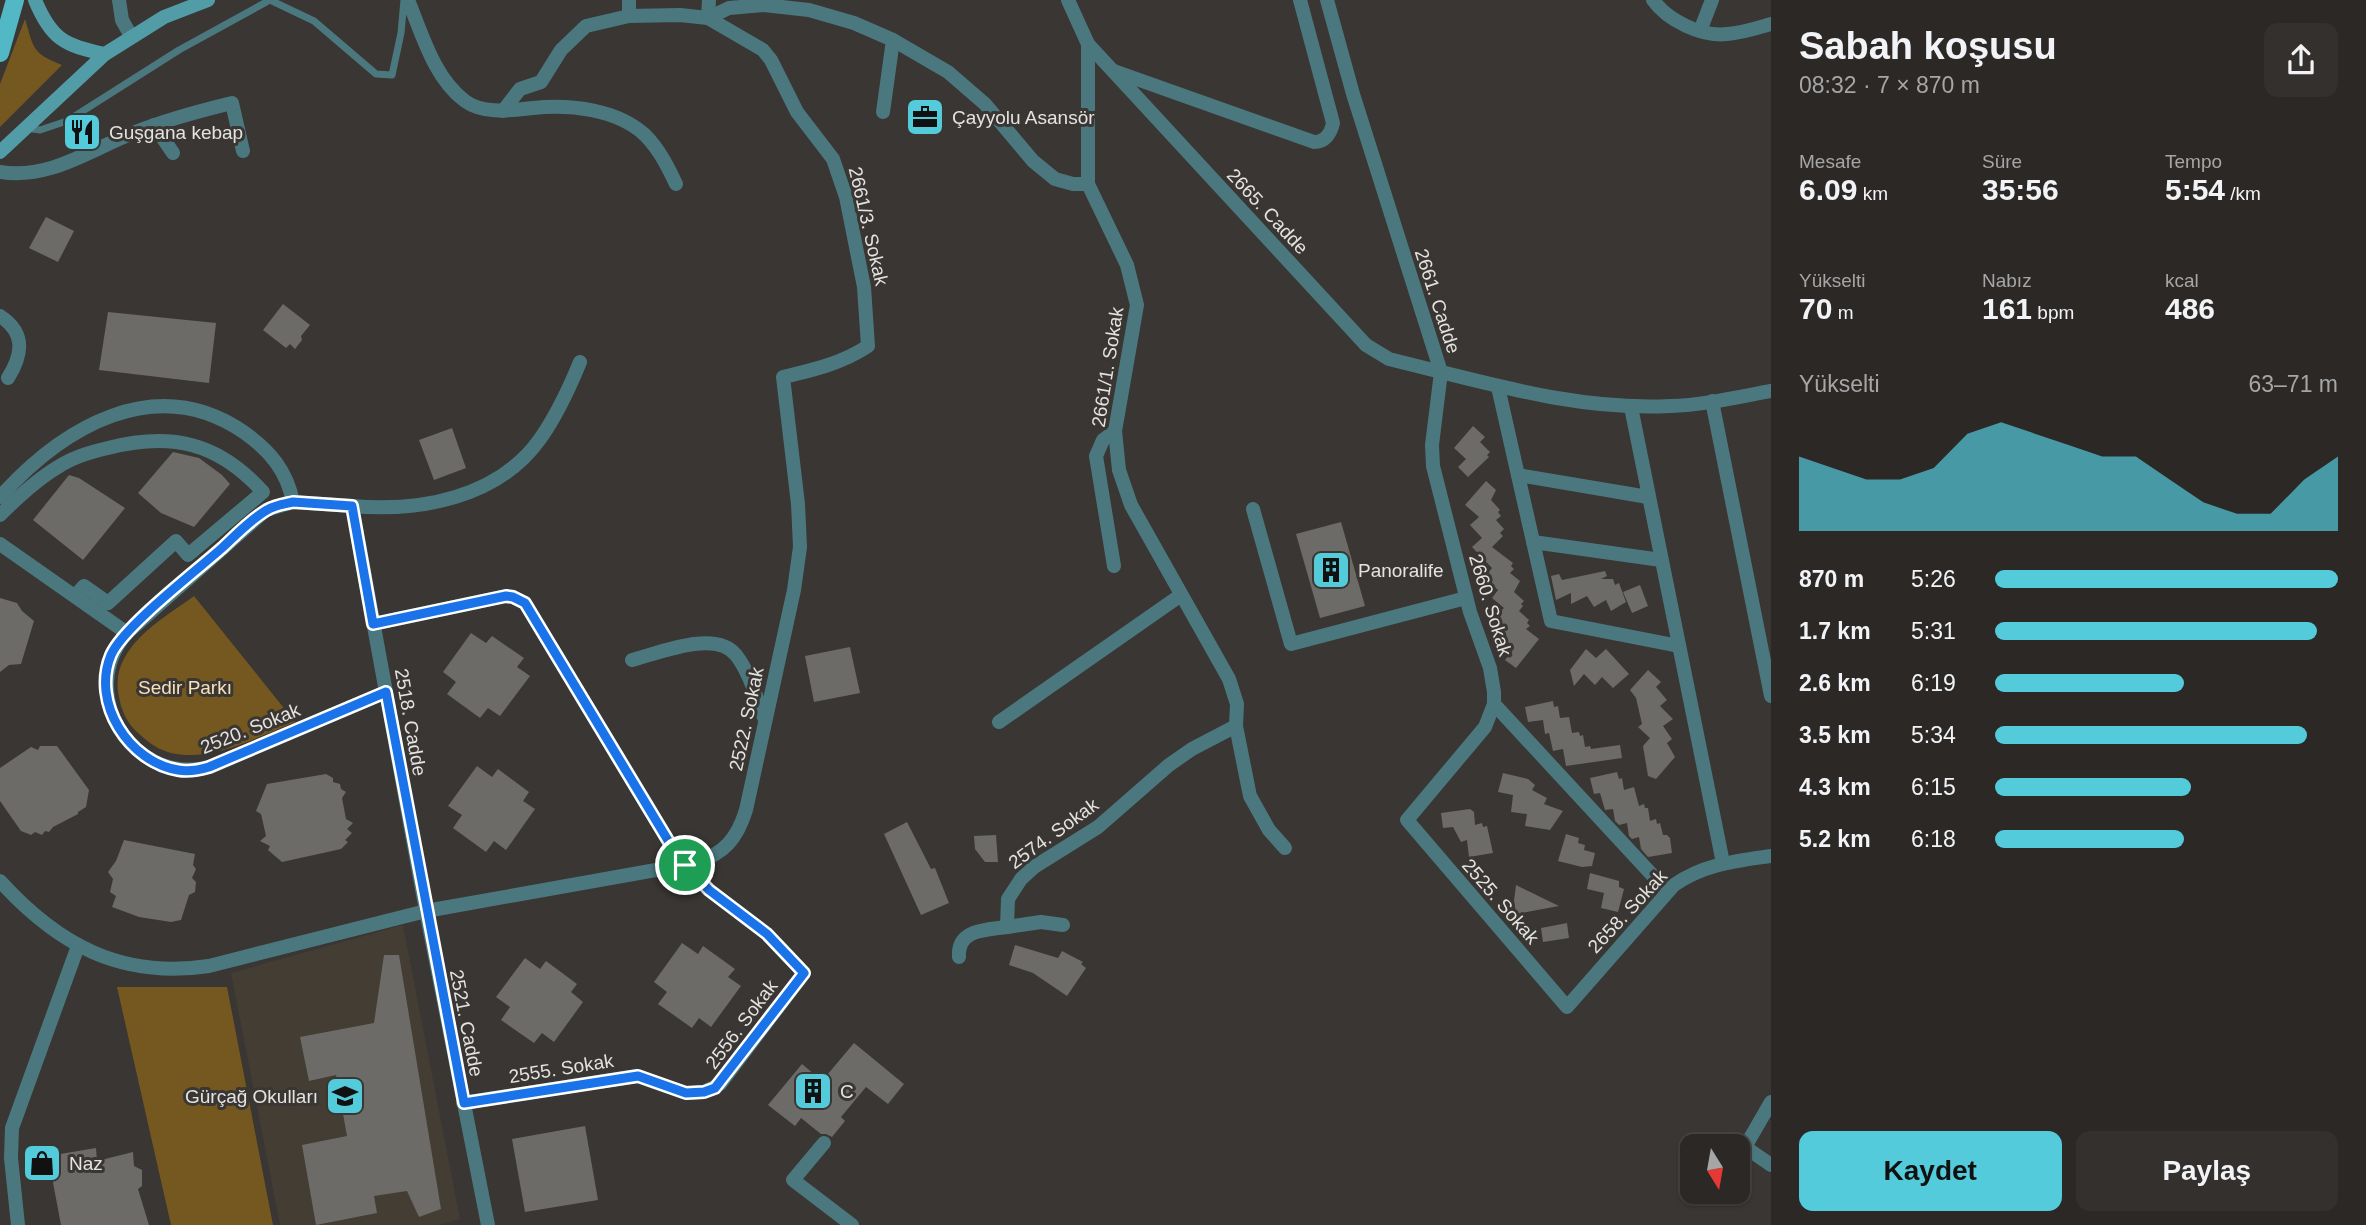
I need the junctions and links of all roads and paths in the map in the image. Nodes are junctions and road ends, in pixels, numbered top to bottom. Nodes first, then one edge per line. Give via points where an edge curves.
1 (15, 0) edge
2 (35, 0) edge
3 (119, 0) edge
4 (208, 0) edge
5 (270, 0) edge
6 (406, 0) edge
7 (629, 0) edge
8 (709, 0) edge
9 (1068, 0) edge
10 (1300, 0) edge
11 (1326, 0) edge
12 (1653, 0) edge
13 (1712, 0) edge
14 (629, 16) junction
15 (708, 18) junction
16 (1771, 24) edge
17 (1700, 31) junction
18 (131, 36) junction
19 (893, 40) junction
20 (1088, 44) junction
21 (0, 53) edge
22 (105, 54) junction
23 (1110, 69) junction
24 (503, 111) junction
25 (883, 112) dead end
26 (154, 125) junction
27 (26, 128) junction
28 (243, 151) dead end
29 (0, 152) edge
30 (173, 153) dead end
31 (0, 172) edge
32 (676, 184) dead end
33 (1088, 184) junction
34 (0, 316) edge
35 (868, 346) joint
36 (580, 362) dead end
37 (1441, 373) junction
38 (8, 378) dead end
39 (1498, 387) junction
40 (1771, 391) edge
41 (1712, 401) junction
42 (1631, 407) junction
43 (1115, 431) junction
44 (1518, 475) junction
45 (0, 497) edge
46 (1648, 498) junction
47 (293, 502) junction
48 (352, 506) junction
49 (1253, 509) dead end
50 (0, 515) edge
51 (1533, 542) junction
52 (0, 544) edge
53 (1661, 561) junction
54 (1114, 566) dead end
55 (1181, 595) junction
56 (75, 596) junction
57 (1466, 598) junction
58 (373, 624) junction
59 (127, 633) junction
60 (1679, 646) junction
61 (632, 660) dead end
62 (386, 692) junction
63 (1771, 695) edge
64 (1494, 704) junction
65 (765, 720) junction
66 (999, 722) dead end
67 (1236, 726) junction
68 (1285, 848) dead end
69 (1771, 856) edge
70 (1723, 863) junction
71 (685, 865) junction
72 (0, 881) edge
73 (1667, 891) junction
74 (426, 911) junction
75 (1063, 925) dead end
76 (1007, 927) junction
77 (78, 946) junction
78 (959, 957) dead end
79 (1567, 1007) joint
80 (704, 1092) joint
81 (1771, 1102) edge
82 (464, 1103) junction
83 (824, 1143) dead end
84 (5, 1144) edge
85 (1771, 1165) edge
86 (18, 1225) edge
87 (488, 1225) edge
88 (852, 1225) edge

1 - 21 main road
2 - 22 street via 56,37
3 - 18 street
4 - 18 street via 163,17
5 - 6 lane via 314,21 376,74 392,75
5 - 27 lane via 67,121 40,130
6 - 24 street via 435,63 455,92 469,104
7 - 14 street
8 - 15 street
9 - 20 street, 2661/1. Sokak
10 - 23 street via 1333,123 1319,142
11 - 37 street, 2661. Cadde
12 - 17 street via 1671,17
13 - 17 street
14 - 15 street
14 - 24 street via 586,26 561,50 541,82 520,89
15 - 19 street via 745,5 786,6 854,23
15 - 35 street, 2661/3. Sokak via 763,50 797,112 839,172 864,287
16 - 17 street via 1728,34
18 - 22 street
19 - 25 street
19 - 33 street via 969,89 1055,179
20 - 23 street, 2665. Cadde
20 - 33 street, 2661/1. Sokak
22 - 27 street
23 - 37 street, 2665. Cadde via 1366,345 1389,359
24 - 32 street via 556,107 616,117 646,136
26 - 28 street via 232,103
26 - 30 street
26 - 31 street via 59,166 35,172
27 - 29 street
33 - 43 street, 2661/1. Sokak via 1127,265 1138,305
34 - 38 street via 17,332 20,348
35 - 65 street, 2522. Sokak via 845,359 783,377 800,547
36 - 48 street via 539,440 496,480 471,492 412,506
37 - 39 street, 2661. Cadde
37 - 57 street, 2660. Sokak via 1432,456
39 - 42 street, 2661. Cadde via 1566,401
39 - 44 street
40 - 41 street, 2661. Cadde
41 - 42 street, 2661. Cadde
41 - 63 street
42 - 46 street
43 - 54 street via 1103,440 1096,456
43 - 55 street, 2661/1. Sokak via 1119,470 1131,505
44 - 46 street
44 - 51 street
45 - 47 street via 68,436 89,424 113,414 162,407 215,416 237,428 271,455 290,486
46 - 53 street
47 - 48 street
47 - 59 street, 2520. Sokak via 266,510
48 - 58 street, 2518. Cadde
49 - 57 street via 1291,644
50 - 56 street via 59,466 97,450 150,439 205,449 263,492 188,555 176,541 108,603 84,586
51 - 53 street
51 - 60 street via 1551,621
52 - 56 street
53 - 60 street
55 - 66 street
55 - 67 street, 2661/1. Sokak via 1229,679 1237,704
56 - 59 street
57 - 64 street, 2660. Sokak via 1490,668
58 - 62 street, 2518. Cadde
58 - 71 street via 506,596 525,603
59 - 62 street, 2520. Sokak via 108,668 107,693 113,716 139,751 179,771 209,767
60 - 70 street
61 - 65 street via 697,643 726,646 742,665
62 - 74 street, 2518. Cadde
64 - 73 street
64 - 79 street, 2525. Sokak via 1485,726 1407,820
65 - 71 street, 2522. Sokak via 737,835 720,853
67 - 68 street, 2661/1. Sokak via 1250,796
67 - 76 street, 2574. Sokak via 1169,765 1098,827 1034,867 1008,899
69 - 70 street, 2658. Sokak
70 - 73 street, 2658. Sokak via 1690,875
71 - 74 street, 2522. Sokak
71 - 80 street, 2556. Sokak via 709,890 767,934 804,973 720,1084
72 - 77 street via 40,922
73 - 79 street, 2658. Sokak
74 - 77 street via 189,969 135,965
74 - 82 street, 2521. Cadde
75 - 76 street via 1041,922
76 - 78 street via 966,936 960,942
77 - 84 street
80 - 82 street, 2555. Sokak via 680,1091 638,1076
81 - 85 street via 1745,1147
82 - 87 street, 2521. Cadde
83 - 88 street via 793,1180
84 - 86 street

